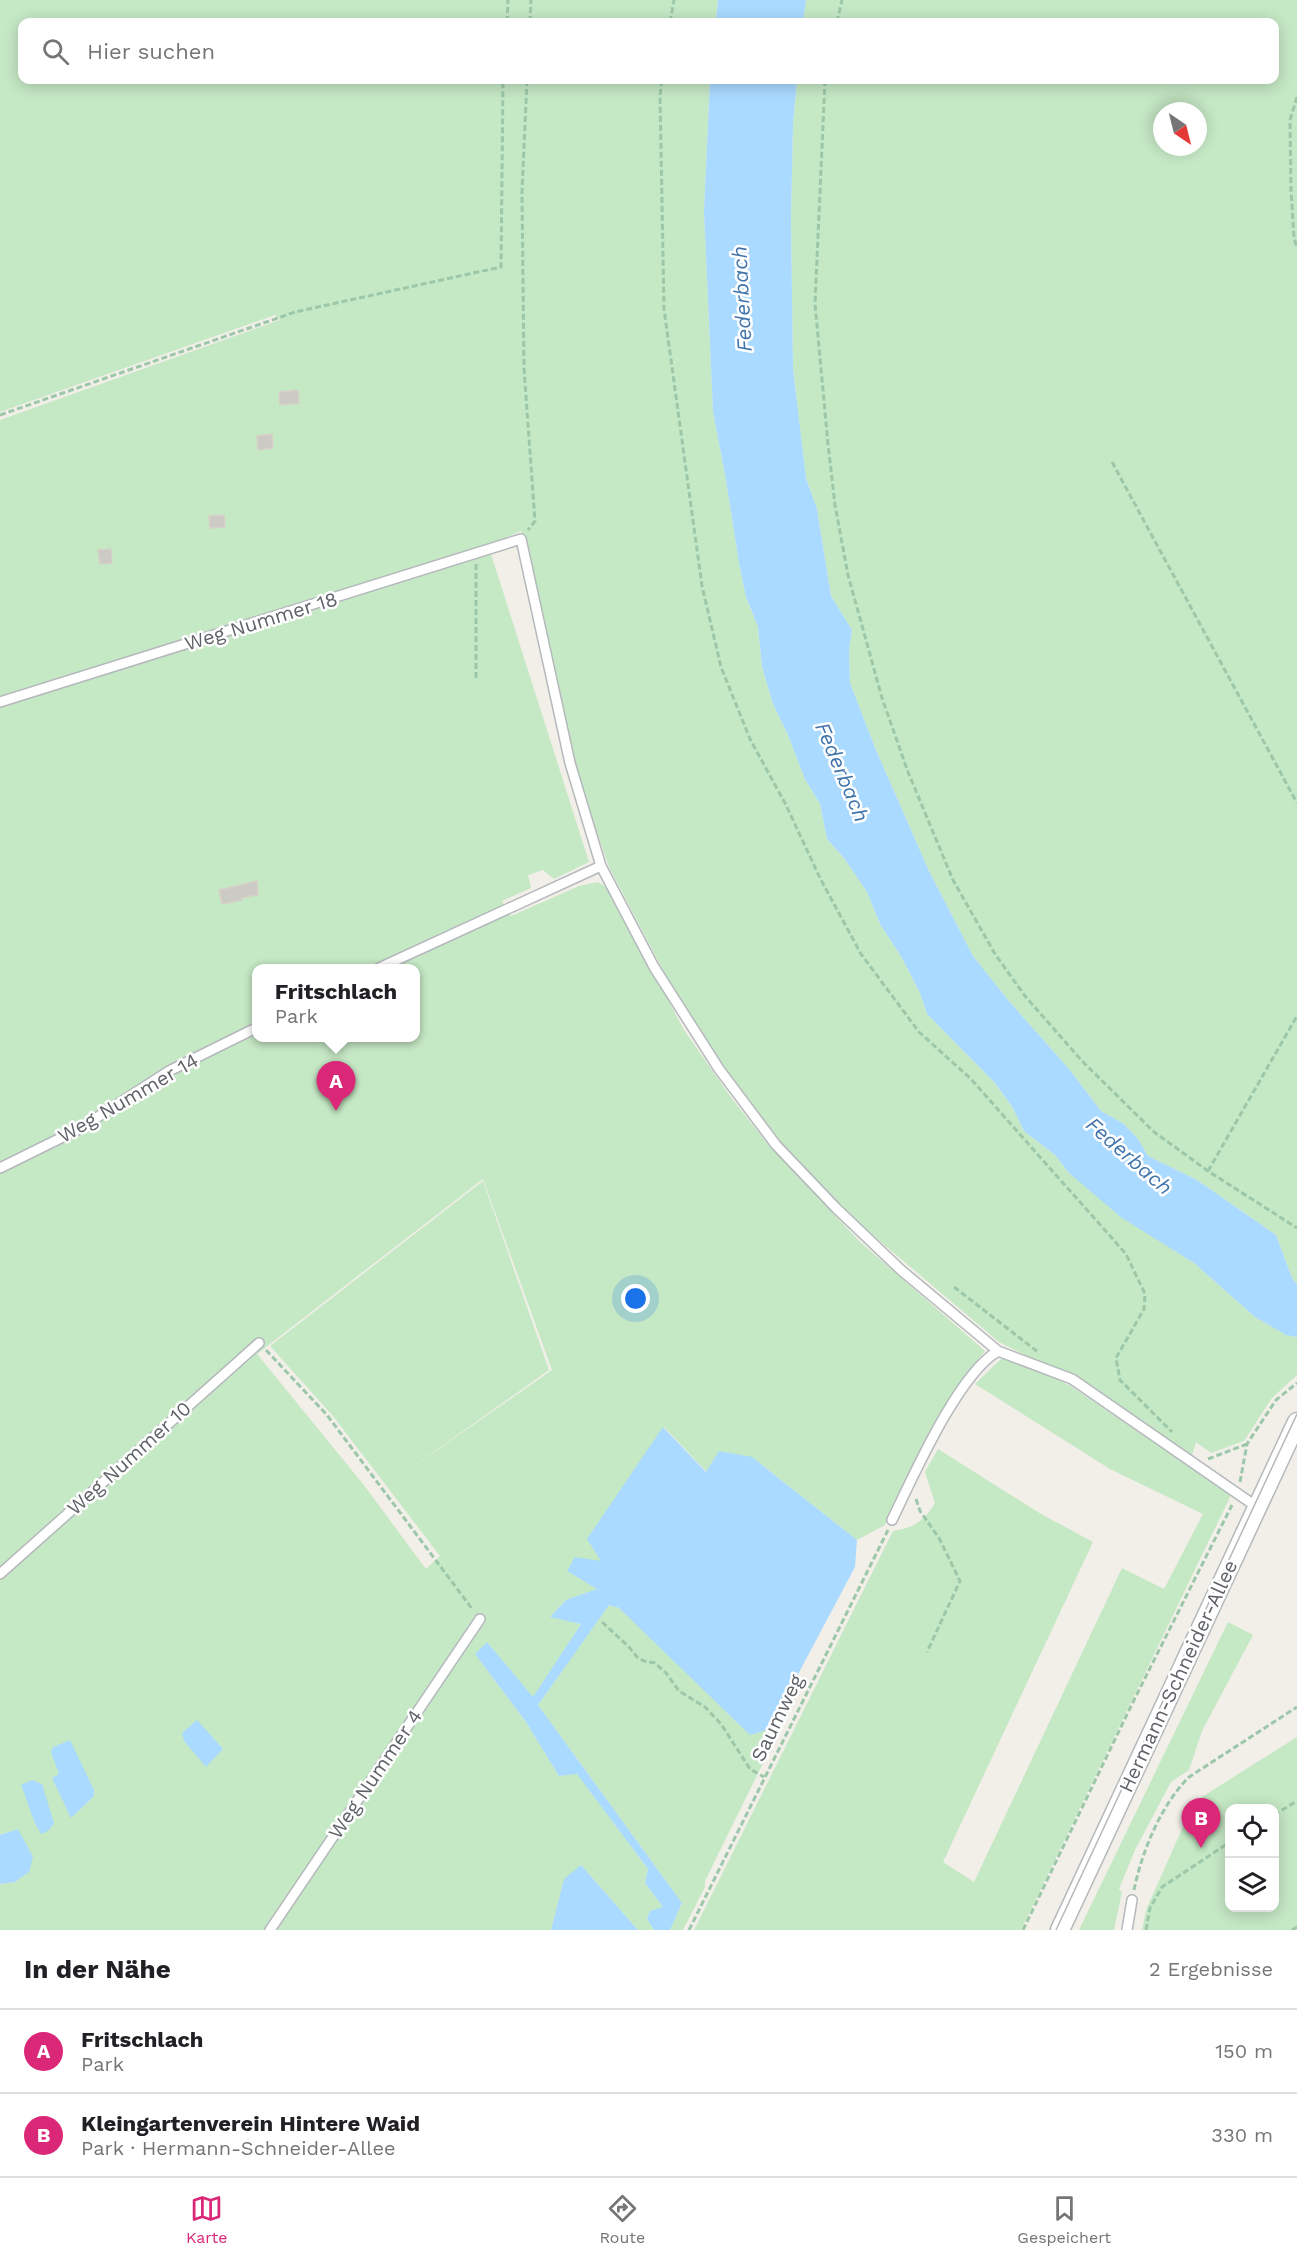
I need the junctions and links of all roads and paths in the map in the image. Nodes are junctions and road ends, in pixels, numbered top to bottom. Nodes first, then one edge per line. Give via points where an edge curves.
1 (508, 0) edge
2 (531, 0) edge
3 (674, 0) edge
4 (842, 0) edge
5 (507, 18) edge
6 (530, 18) edge
7 (671, 18) edge
8 (838, 18) edge
9 (503, 84) edge
10 (527, 84) edge
11 (662, 84) edge
12 (825, 84) edge
13 (1297, 98) edge
14 (1297, 249) edge
15 (0, 415) edge
16 (1112, 462) dead end
17 (521, 539) junction
18 (475, 554) junction
19 (476, 681) dead end
20 (0, 702) edge
21 (1297, 803) edge
22 (602, 866) junction
23 (390, 964) edge
24 (1297, 1016) edge
25 (252, 1030) edge
26 (0, 1168) edge
27 (1208, 1171) junction
28 (1297, 1228) edge
29 (954, 1287) dead end
30 (259, 1343) joint
31 (998, 1351) junction
32 (1045, 1358) dead end
33 (1297, 1383) edge
34 (1297, 1422) edge
35 (1178, 1437) dead end
36 (1247, 1443) junction
37 (1195, 1465) junction
38 (910, 1482) junction
39 (1238, 1493) junction
40 (1257, 1507) junction
41 (892, 1520) joint
42 (0, 1574) edge
43 (480, 1619) joint
44 (602, 1622) dead end
45 (927, 1652) dead end
46 (1297, 1707) edge
47 (764, 1777) junction
48 (1297, 1801) edge
49 (1279, 1812) edge
50 (1225, 1845) edge
51 (1132, 1900) joint
52 (1297, 1927) edge
53 (270, 1930) edge
54 (690, 1930) edge
55 (1023, 1930) edge
56 (1060, 1930) edge
57 (1126, 1930) edge
58 (1146, 1930) edge
59 (1292, 1930) edge

1 - 5 path
2 - 6 path
3 - 7 path
4 - 8 path
9 - 15 path via 501,267 295,312
10 - 17 path via 522,192 524,369 536,520
11 - 35 path via 664,309 702,586 721,667 750,739 861,954 919,1032 970,1078 1126,1254 1145,1294 1144,1309 1116,1358 1120,1380
12 - 27 path via 815,304 835,505 848,576 908,772 953,880 1019,988 1082,1060 1154,1132
13 - 14 path via 1290,120
16 - 21 path
17 - 18 lane, Weg Nummer 18
17 - 22 lane via 570,763
18 - 19 path
18 - 20 lane, Weg Nummer 18
22 - 23 lane
22 - 31 lane via 654,967 719,1069 776,1145 893,1262
24 - 27 path
25 - 26 lane, Weg Nummer 14 via 169,1071 79,1129
27 - 28 path
29 - 32 path
30 - 42 lane, Weg Nummer 10
30 - 43 path via 327,1415
31 - 37 lane via 1072,1379
31 - 38 lane via 986,1358 968,1379
33 - 36 path via 1276,1400
34 - 40 street, Hermann-Schneider-Allee
36 - 37 path
36 - 39 path
37 - 39 lane
38 - 41 lane
38 - 45 path via 920,1511 939,1538 960,1581
39 - 40 lane
39 - 55 path
40 - 56 street, Hermann-Schneider-Allee
41 - 47 path, Saumweg
43 - 53 lane, Weg Nummer 4
44 - 47 path via 637,1657 655,1663 679,1691 705,1707 722,1724 750,1769
46 - 51 path via 1189,1777 1176,1790 1144,1852
47 - 54 path, Saumweg
48 - 49 path
50 - 58 path via 1162,1887 1150,1908
51 - 57 lane
52 - 59 path

